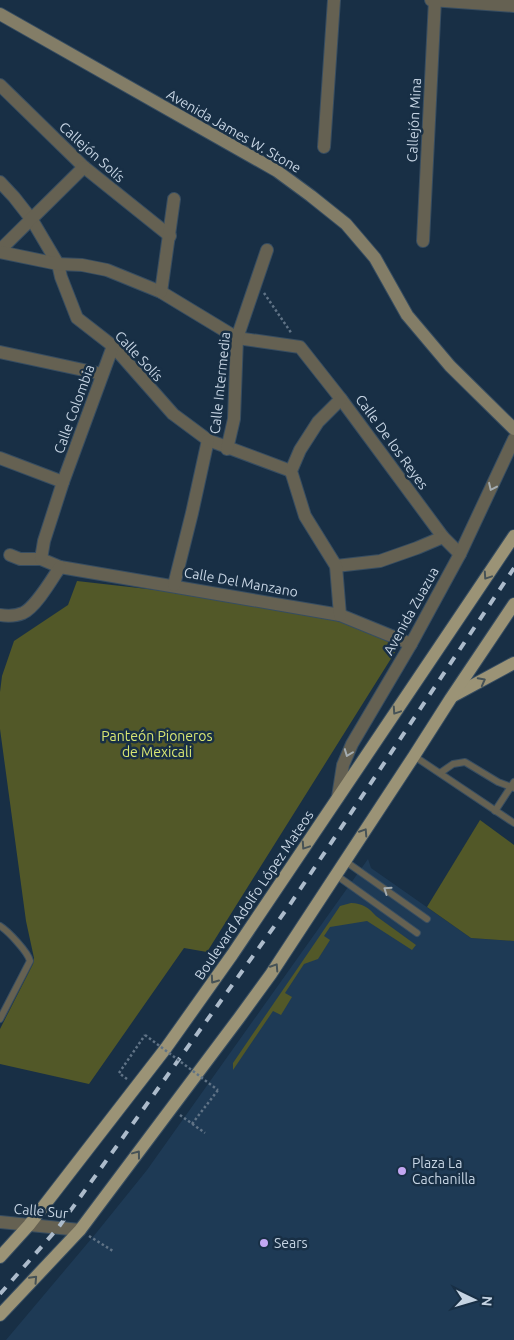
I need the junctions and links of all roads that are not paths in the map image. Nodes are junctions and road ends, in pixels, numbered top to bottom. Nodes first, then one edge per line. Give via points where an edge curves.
1 (334, 0) edge
2 (431, 0) edge
3 (436, 0) edge
4 (514, 6) edge
5 (0, 14) edge
6 (0, 85) edge
7 (324, 147) dead end
8 (84, 167) junction
9 (0, 182) edge
10 (174, 199) dead end
11 (32, 220) junction
12 (170, 236) junction
13 (423, 241) dead end
14 (267, 250) dead end
15 (0, 251) edge
16 (58, 264) junction
17 (161, 292) junction
18 (237, 338) junction
19 (113, 346) junction
20 (0, 352) edge
21 (102, 374) junction
22 (341, 399) junction
23 (514, 428) edge
24 (514, 439) edge
25 (208, 440) junction
26 (227, 449) junction
27 (0, 458) edge
28 (291, 471) junction
29 (64, 482) junction
30 (514, 536) edge
31 (443, 537) junction
32 (460, 554) junction
33 (10, 555) dead end
34 (41, 559) junction
35 (336, 566) junction
36 (60, 567) junction
37 (174, 585) junction
38 (514, 604) edge
39 (0, 615) edge
40 (340, 615) junction
41 (411, 644) junction
42 (514, 663) edge
43 (451, 698) junction
44 (414, 756) junction
45 (440, 773) junction
46 (513, 786) edge
47 (338, 797) junction
48 (495, 811) junction
49 (514, 823) edge
50 (345, 860) junction
51 (336, 875) junction
52 (427, 919) dead end
53 (0, 926) edge
54 (417, 933) dead end
55 (0, 1019) edge
56 (0, 1222) edge
57 (29, 1225) junction
58 (80, 1230) junction
59 (0, 1257) edge
60 (0, 1315) edge

1 - 7 street
2 - 3 street
3 - 4 street
3 - 13 street, Callejón Mina
5 - 23 main road, Avenida James W. Stone via 277,171 346,224 375,258 407,315 450,366
6 - 8 street, Callejón Solís
8 - 11 street
8 - 12 street, Callejón Solís
9 - 11 street, Calle Solís
10 - 12 street
11 - 15 street
11 - 16 street, Calle Solís
12 - 17 street
14 - 18 street, Calle Intermedia
15 - 16 street
16 - 17 street via 106,270
16 - 19 street, Calle Solís via 77,318
17 - 18 street
18 - 22 street, Calle De los Reyes via 300,347
18 - 26 street, Calle Intermedia via 234,419
19 - 21 street, Calle Colombia
19 - 25 street, Calle Solís via 173,414
20 - 21 street
21 - 29 street, Calle Colombia
22 - 28 street via 318,422
22 - 31 street, Calle De los Reyes
24 -> 32 street, Avenida Zuazua
25 - 26 street, Calle Solís
25 - 37 street, Calle Intermedia
26 - 28 street, Calle Solís
27 - 29 street
28 - 35 street via 304,516
29 - 34 street, Calle Colombia via 44,540
30 -> 47 main road, Boulevard Adolfo López Mateos
31 - 32 street, Calle De los Reyes
31 - 35 street via 380,561
32 - 41 street, Avenida Zuazua
33 - 34 street via 20,559
34 - 36 street
35 - 40 street
36 - 37 street, Calle Del Manzano
36 - 39 street via 32,607 24,613
37 - 40 street, Calle Del Manzano
38 - 43 main road
40 - 41 street, Calle Del Manzano
41 -> 47 street, Avenida Zuazua via 352,744 343,765
43 -> 42 main road
43 - 44 main road
44 - 45 lane
50 -> 44 main road
45 - 46 lane via 453,764 465,762 498,782
45 - 48 lane
46 - 48 lane
47 -> 57 main road, Boulevard Adolfo López Mateos via 166,1048
48 - 49 lane
50 - 51 main road
52 -> 50 lane
51 - 54 lane
58 -> 51 main road via 255,996
53 - 55 lane via 30,961
56 - 57 street, Calle Sur
57 - 58 street, Calle Sur
57 - 59 main road, Boulevard Adolfo López Mateos
60 -> 58 main road

